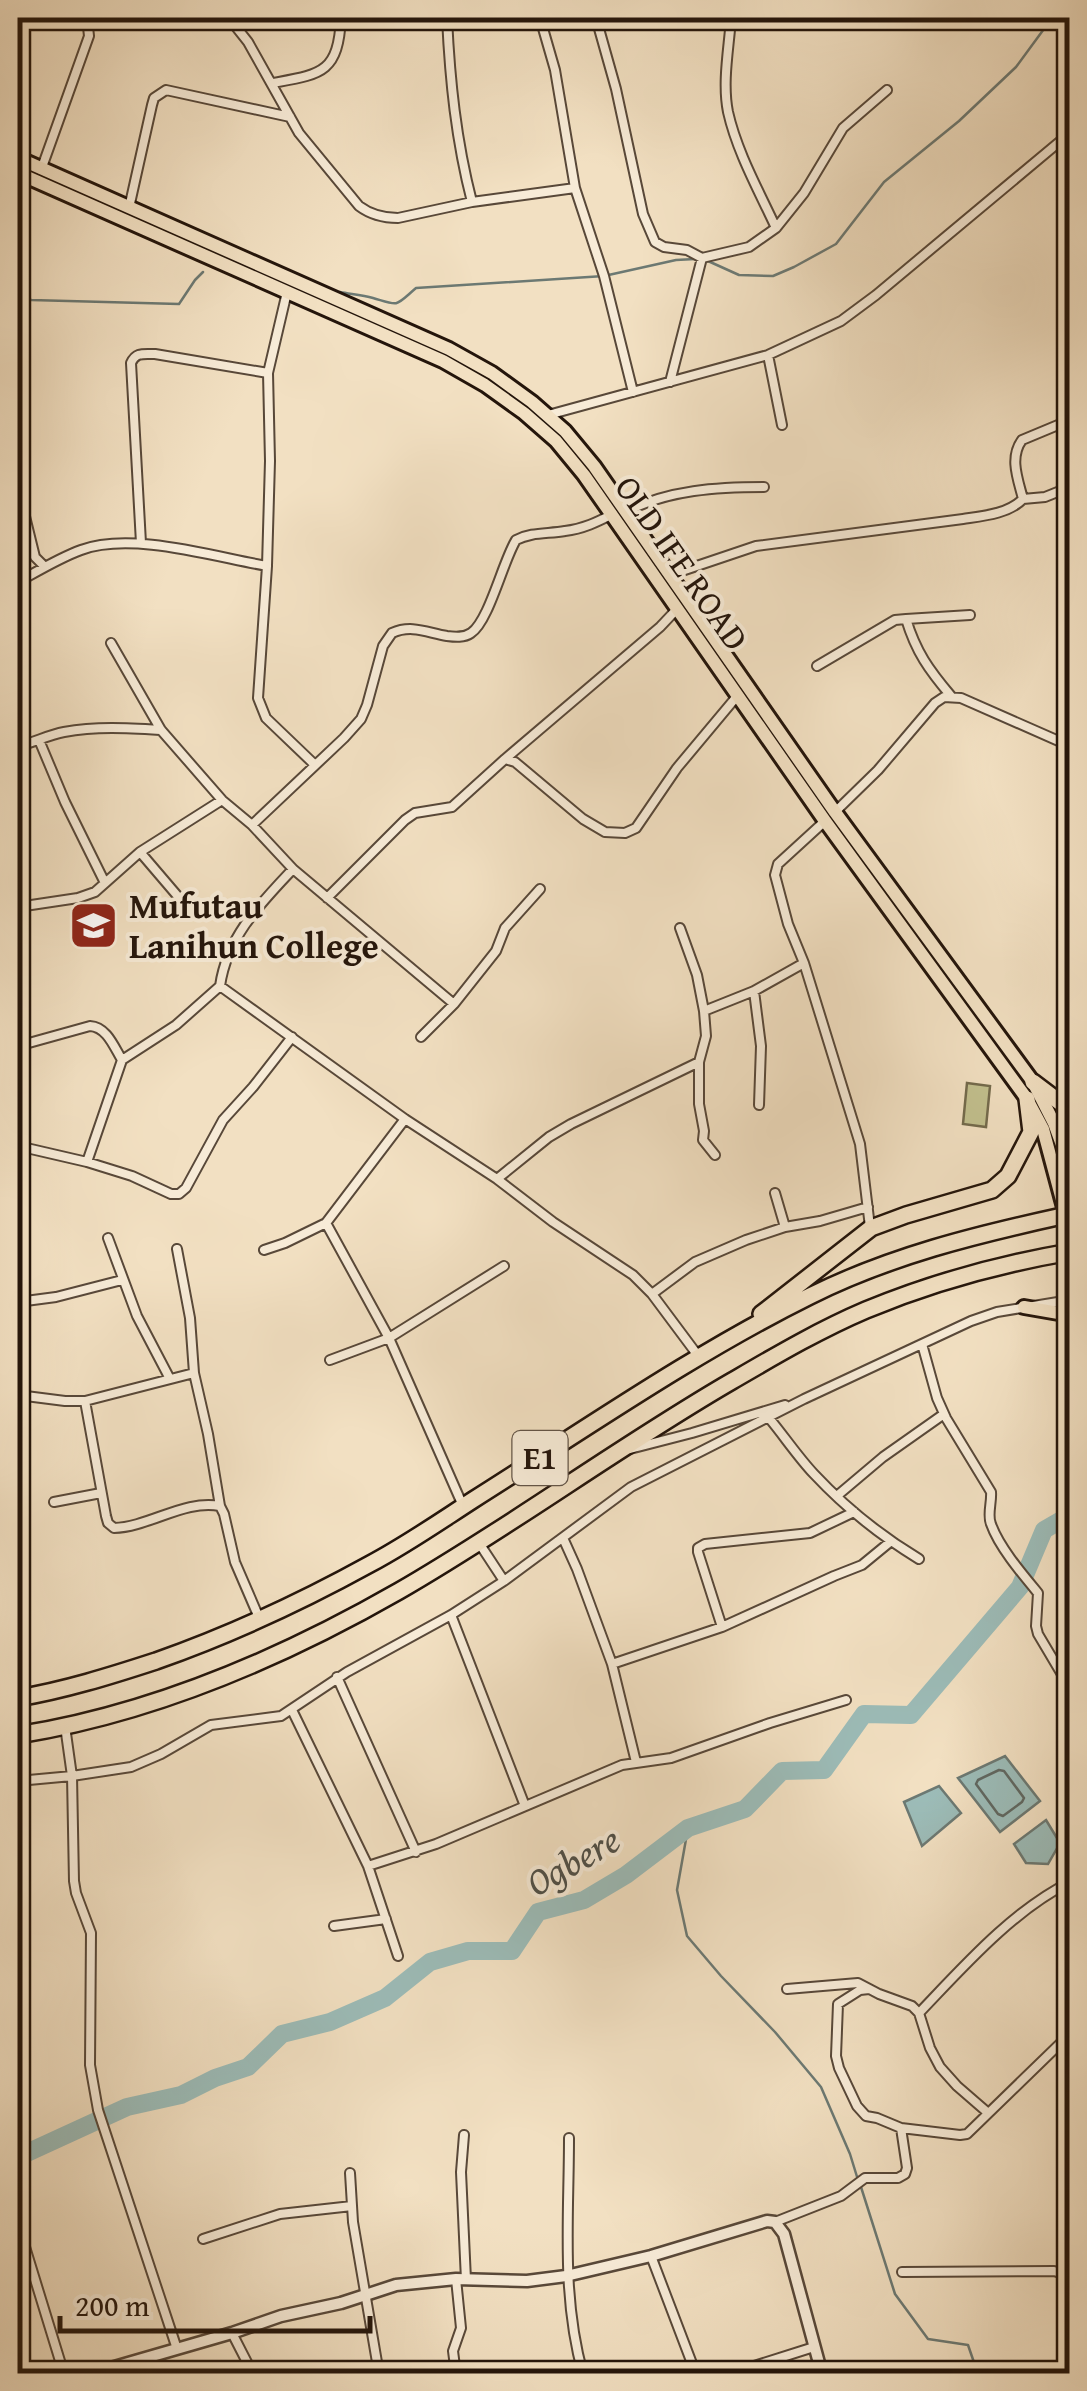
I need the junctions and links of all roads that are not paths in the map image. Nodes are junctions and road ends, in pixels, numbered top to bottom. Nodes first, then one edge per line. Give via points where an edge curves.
1 (70, 18) edge
2 (229, 18) edge
3 (341, 18) edge
4 (446, 18) edge
5 (540, 18) edge
6 (596, 18) edge
7 (731, 18) edge
8 (88, 21) edge
9 (272, 83) junction
10 (887, 90) dead end
11 (290, 116) junction
12 (1070, 134) edge
13 (18, 158) edge
14 (18, 174) edge
15 (40, 176) junction
16 (575, 188) junction
17 (472, 202) junction
18 (129, 208) junction
19 (776, 228) junction
20 (702, 258) junction
21 (287, 292) junction
22 (375, 324) junction
23 (768, 355) junction
24 (268, 373) junction
25 (670, 382) junction
26 (632, 392) junction
27 (548, 415) junction
28 (1070, 420) edge
29 (782, 425) dead end
30 (764, 487) dead end
31 (1070, 487) edge
32 (18, 488) edge
33 (1023, 499) junction
34 (620, 513) junction
35 (141, 543) junction
36 (267, 566) junction
37 (45, 568) junction
38 (670, 574) junction
39 (18, 582) edge
40 (677, 609) junction
41 (970, 615) dead end
42 (906, 619) junction
43 (112, 643) dead end
44 (817, 666) dead end
45 (738, 695) junction
46 (951, 696) junction
47 (161, 730) junction
48 (40, 740) junction
49 (18, 746) edge
50 (1070, 746) edge
51 (505, 760) junction
52 (314, 764) junction
53 (811, 788) junction
54 (222, 800) junction
55 (830, 816) junction
56 (252, 825) junction
57 (140, 852) junction
58 (293, 870) junction
59 (104, 883) junction
60 (540, 889) dead end
61 (327, 898) junction
62 (180, 900) dead end
63 (18, 907) edge
64 (680, 928) dead end
65 (804, 962) junction
66 (220, 986) junction
67 (754, 991) junction
68 (454, 1004) junction
69 (704, 1011) junction
70 (292, 1037) junction
71 (421, 1037) dead end
72 (18, 1046) edge
73 (122, 1060) junction
74 (699, 1062) junction
75 (1032, 1082) junction
76 (1027, 1099) junction
77 (759, 1105) dead end
78 (1070, 1110) edge
79 (404, 1119) junction
80 (18, 1146) edge
81 (714, 1155) dead end
82 (87, 1162) junction
83 (1070, 1167) edge
84 (496, 1180) junction
85 (775, 1193) dead end
86 (868, 1207) junction
87 (1067, 1221) edge
88 (326, 1224) junction
89 (785, 1227) junction
90 (871, 1228) junction
91 (108, 1238) dead end
92 (178, 1249) dead end
93 (264, 1250) dead end
94 (1065, 1253) edge
95 (504, 1266) dead end
96 (122, 1280) junction
97 (652, 1294) junction
98 (1070, 1300) edge
99 (18, 1302) edge
100 (1024, 1307) junction
101 (1070, 1315) edge
102 (739, 1334) junction
103 (389, 1338) junction
104 (922, 1344) junction
105 (700, 1357) junction
106 (330, 1360) dead end
107 (194, 1373) junction
108 (170, 1379) junction
109 (18, 1395) edge
110 (804, 1399) junction
111 (85, 1401) junction
112 (944, 1414) junction
113 (769, 1418) junction
114 (615, 1452) junction
115 (102, 1493) junction
116 (838, 1496) junction
117 (54, 1502) dead end
118 (220, 1506) junction
119 (463, 1506) junction
120 (854, 1512) junction
121 (563, 1538) junction
122 (478, 1542) junction
123 (890, 1542) junction
124 (919, 1559) dead end
125 (504, 1581) junction
126 (452, 1615) junction
127 (260, 1620) junction
128 (722, 1627) junction
129 (612, 1664) junction
130 (337, 1678) junction
131 (1070, 1688) edge
132 (18, 1698) edge
133 (846, 1700) dead end
134 (292, 1710) junction
135 (66, 1726) junction
136 (18, 1734) edge
137 (636, 1762) junction
138 (72, 1776) junction
139 (18, 1780) edge
140 (525, 1806) junction
141 (416, 1852) junction
142 (368, 1866) junction
143 (1070, 1882) edge
144 (386, 1919) junction
145 (334, 1926) dead end
146 (398, 1956) dead end
147 (786, 1989) dead end
148 (869, 1989) junction
149 (919, 2013) junction
150 (1070, 2034) edge
151 (987, 2112) junction
152 (901, 2128) junction
153 (464, 2136) dead end
154 (569, 2138) dead end
155 (350, 2173) dead end
156 (352, 2206) junction
157 (775, 2222) junction
158 (18, 2224) edge
159 (203, 2239) dead end
160 (652, 2256) junction
161 (902, 2272) dead end
162 (566, 2276) junction
163 (1070, 2276) edge
164 (461, 2280) junction
165 (366, 2294) junction
166 (232, 2332) junction
167 (814, 2347) junction
168 (176, 2349) junction
169 (378, 2368) dead end
170 (124, 2370) edge
171 (64, 2374) edge
172 (90, 2374) edge
173 (253, 2374) edge
174 (456, 2374) edge
175 (582, 2374) edge
176 (696, 2374) edge
177 (729, 2374) edge
178 (822, 2374) edge

1 - 8 street
2 - 9 street
3 - 9 street via 325,70
4 - 17 street via 457,136
5 - 16 street
6 - 20 street via 655,242
7 - 19 street via 728,110
8 - 15 street via 89,36
9 - 11 street
10 - 19 street via 843,128
11 - 17 street via 368,213 398,218
11 - 18 street via 160,92
12 - 23 street via 841,321
13 - 15 main road, OLD IFE ROAD
14 - 15 main road, OLD IFE ROAD
15 - 18 main road, OLD IFE ROAD
15 - 21 main road, OLD IFE ROAD
16 - 17 street
16 - 26 street
18 - 22 main road, OLD IFE ROAD
19 - 20 street via 749,248
20 - 25 street
21 - 22 main road, OLD IFE ROAD
21 - 24 street
22 - 27 main road, OLD IFE ROAD via 449,349
22 - 34 main road, OLD IFE ROAD via 506,399 556,440
23 - 25 street
23 - 29 street
24 - 35 street via 134,356
24 - 36 street
25 - 26 street
26 - 27 street
27 - 34 main road, OLD IFE ROAD
28 - 33 street via 1018,445 1014,460
30 - 34 street via 662,496
31 - 33 street
32 - 37 street via 35,557
33 - 38 street via 963,519 756,546
34 - 38 main road, OLD IFE ROAD
34 - 40 main road, OLD IFE ROAD
34 - 52 street via 516,540 474,632 392,632 362,718
35 - 36 street
35 - 37 street via 84,548
36 - 52 street via 258,698 266,718
37 - 39 street
38 - 53 main road, OLD IFE ROAD
40 - 45 main road, OLD IFE ROAD
40 - 51 street
41 - 42 street
42 - 44 street
42 - 46 street via 926,667
43 - 47 street
45 - 51 street via 636,828 625,833 605,832 582,819 533,775
45 - 53 main road, OLD IFE ROAD
46 - 50 street
46 - 55 street via 935,703
47 - 48 street via 110,727
47 - 54 street
48 - 49 street
48 - 59 street
51 - 61 street via 452,807 405,820
52 - 56 street
53 - 55 main road, OLD IFE ROAD
54 - 56 street
54 - 57 street
55 - 65 street via 778,864 775,875
55 - 75 main road, OLD IFE ROAD
55 - 76 main road, OLD IFE ROAD
56 - 58 street
57 - 59 street
57 - 62 street
58 - 61 street
58 - 66 street via 253,911 222,968
59 - 63 street via 78,898
60 - 68 street
61 - 68 street
64 - 69 street
65 - 67 street
65 - 86 street via 860,1144
66 - 70 street
66 - 73 street
67 - 69 street
67 - 77 street
68 - 71 street
69 - 74 street
70 - 79 street
70 - 82 street via 223,1120 179,1194
72 - 73 street via 98,1026
73 - 82 street
74 - 81 street via 703,1140
74 - 84 street via 570,1124
75 - 78 highway
75 - 83 main road, OLD IFE ROAD
76 - 87 main road, OLD IFE ROAD via 1043,1129
76 - 90 highway via 1030,1132 1008,1176 992,1190
79 - 84 street
79 - 88 street
80 - 82 street
84 - 97 street
85 - 89 street
86 - 89 street
86 - 90 street
87 - 102 highway, E1 via 988,1232 880,1265
88 - 93 street
88 - 103 street
89 - 97 street via 695,1262
90 - 102 highway
91 - 96 street
92 - 107 street
94 - 114 highway, E1 via 981,1271 863,1312
95 - 103 street
96 - 99 street
96 - 108 street
97 - 105 street
98 - 100 street
100 - 101 main road
100 - 104 street via 984,1316
102 - 105 highway, E1
103 - 106 street
103 - 119 street
104 - 110 street
104 - 112 street
105 - 119 highway, E1
107 - 108 street
107 - 118 street
108 - 111 street
109 - 111 street
110 - 113 street
110 - 114 street
111 - 115 street
112 - 116 street
112 - 131 street via 991,1492 989,1520 1038,1593 1038,1634
113 - 116 street
113 - 121 street via 631,1487
114 - 122 highway, E1
115 - 117 street
115 - 118 street via 114,1528
116 - 120 street
118 - 127 street
119 - 127 highway, E1 via 371,1564
120 - 123 street
120 - 128 street via 810,1533 698,1548
121 - 125 street
121 - 129 street
122 - 125 street
122 - 135 highway, E1 via 269,1656
123 - 124 street
123 - 128 street via 862,1566
125 - 126 street
126 - 130 street
126 - 140 street
127 - 132 highway, E1 via 81,1686
128 - 129 street
129 - 137 street
130 - 134 street
130 - 141 street
133 - 137 street via 671,1758
134 - 138 street via 211,1725 132,1767
134 - 142 street
135 - 136 highway, E1
135 - 138 street
137 - 140 street
138 - 139 street
138 - 168 street via 74,1882 91,1932 90,2064 98,2110
140 - 141 street
141 - 142 street
142 - 144 street
143 - 149 street via 981,1949
144 - 145 street
144 - 146 street
147 - 148 street via 848,1982
148 - 149 street
148 - 152 street via 838,2004 836,2056 866,2116
149 - 151 street via 940,2067
150 - 151 street
151 - 152 street via 960,2136
152 - 157 street via 905,2174 865,2178 849,2192
153 - 164 street
154 - 162 street
155 - 156 street
156 - 159 street via 280,2214
156 - 165 street
157 - 160 street
157 - 167 street via 784,2234
158 - 171 street
160 - 162 street
160 - 176 street
161 - 163 street
162 - 164 street
162 - 175 street
164 - 165 street via 410,2282
164 - 174 street
165 - 166 street
165 - 169 street
166 - 168 street
166 - 173 street
167 - 177 street
167 - 178 street
168 - 170 street
170 - 172 street

